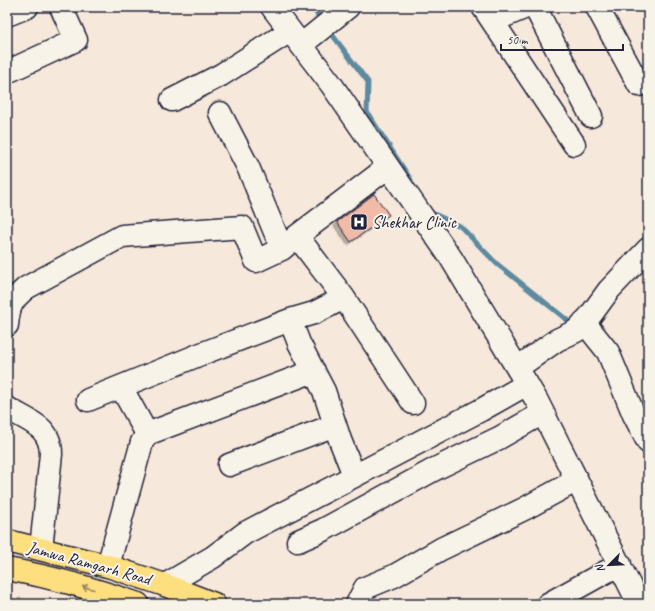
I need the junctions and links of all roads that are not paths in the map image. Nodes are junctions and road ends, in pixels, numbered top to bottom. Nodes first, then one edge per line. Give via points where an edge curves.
1 (27, 7) edge
2 (61, 7) edge
3 (272, 7) edge
4 (348, 7) edge
5 (526, 7) edge
6 (535, 7) edge
7 (597, 7) edge
8 (488, 14) edge
9 (7, 15) edge
10 (296, 38) junction
11 (7, 72) edge
12 (639, 85) dead end
13 (172, 100) dead end
14 (220, 113) dead end
15 (592, 116) dead end
16 (574, 144) dead end
17 (388, 167) junction
18 (290, 242) junction
19 (648, 249) edge
20 (344, 298) junction
21 (290, 320) junction
22 (584, 322) junction
23 (7, 325) edge
24 (314, 371) junction
25 (522, 376) junction
26 (121, 387) junction
27 (88, 400) dead end
28 (413, 403) dead end
29 (7, 408) edge
30 (543, 413) junction
31 (335, 425) junction
32 (147, 434) junction
33 (648, 442) edge
34 (229, 465) dead end
35 (354, 475) junction
36 (577, 480) junction
37 (7, 541) edge
38 (298, 541) dead end
39 (41, 549) junction
40 (620, 564) junction
41 (108, 566) junction
42 (7, 569) edge
43 (165, 585) junction
44 (138, 604) edge
45 (214, 604) edge
46 (357, 604) edge
47 (548, 604) edge
48 (639, 604) edge

1 - 9 street
2 - 11 street via 76,40
3 - 10 street
4 - 10 street
5 - 8 street
6 - 15 street
7 - 12 street
8 - 16 street
10 - 13 street
10 - 17 street
14 - 18 street
17 - 18 street
17 - 25 street via 451,258
18 - 20 street
18 - 23 street via 256,261 242,227 122,236 26,288 10,305
19 - 22 street via 609,290
20 - 21 street via 314,313
20 - 28 street
21 - 24 street
21 - 26 street
22 - 25 street via 576,330 557,340
22 - 33 street via 608,352
24 - 31 street via 324,391
24 - 32 street
25 - 30 street
25 - 35 street via 481,410
26 - 27 street
26 - 32 street
29 - 39 street via 46,432 51,446
30 - 36 street
30 - 38 street
31 - 34 street
31 - 35 street
32 - 41 street via 142,442
35 - 43 street via 245,533 213,557
36 - 40 street
36 - 46 street via 441,549 394,576 365,588
37 - 39 highway, Jamwa Ramgarh Road
39 - 41 highway, Jamwa Ramgarh Road
40 - 47 street
40 - 48 street
41 - 43 highway, Jamwa Ramgarh Road
44 -> 42 highway, Jamwa Ramgarh Road via 41,575
43 - 45 highway, Jamwa Ramgarh Road

